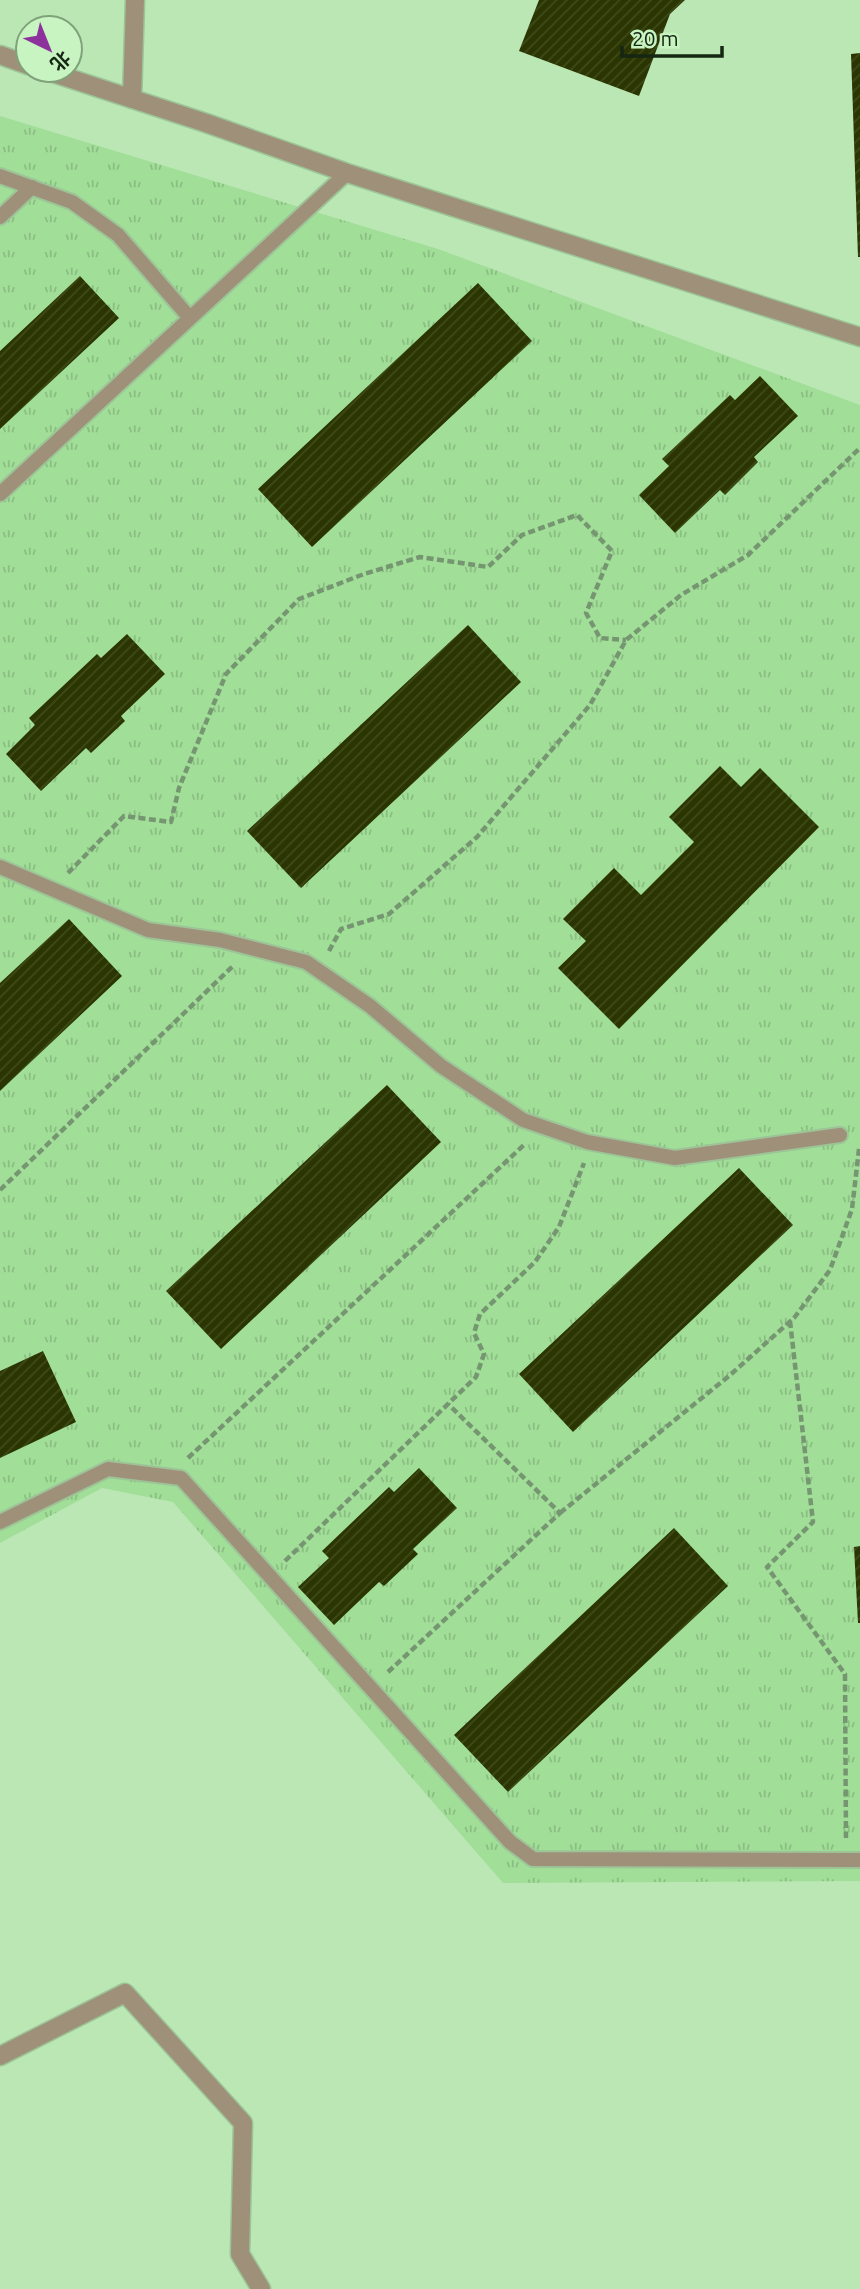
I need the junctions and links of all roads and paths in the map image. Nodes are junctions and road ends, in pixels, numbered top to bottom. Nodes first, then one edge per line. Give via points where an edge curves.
1 (135, 0) edge
2 (84, 83) edge
3 (132, 99) junction
4 (347, 173) junction
5 (0, 176) edge
6 (32, 187) junction
7 (0, 217) edge
8 (189, 317) junction
9 (860, 337) edge
10 (860, 448) edge
11 (0, 494) edge
12 (626, 640) junction
13 (0, 867) edge
14 (53, 890) junction
15 (252, 948) junction
16 (318, 970) junction
17 (544, 1126) junction
18 (840, 1135) dead end
19 (592, 1143) junction
20 (859, 1148) edge
21 (0, 1190) edge
22 (790, 1321) junction
23 (448, 1404) junction
24 (168, 1476) junction
25 (560, 1513) junction
26 (0, 1522) edge
27 (270, 1576) junction
28 (371, 1687) junction
29 (853, 1860) edge
30 (0, 2056) edge
31 (261, 2289) edge

1 - 3 street
2 - 3 street
3 - 4 street
4 - 8 lane
4 - 9 street
5 - 6 lane
6 - 7 lane
6 - 8 lane via 72,202 118,235
8 - 11 lane
10 - 12 path via 748,555 681,595
12 - 14 path via 600,638 586,613 611,551 577,515 522,535 488,567 420,557 299,599 226,674 179,788 171,822 124,816
12 - 16 path via 590,705 477,838 389,914 341,929
13 - 14 lane
14 - 15 lane via 148,930
15 - 16 lane via 306,962
15 - 21 path
16 - 17 lane via 370,1006 441,1066 523,1119
17 - 19 lane
17 - 24 path
18 - 19 lane via 675,1158
19 - 23 path via 559,1227 535,1262 480,1314 474,1333 484,1354 476,1377
20 - 22 path via 852,1209 830,1270
22 - 25 path
22 - 29 path via 813,1522 767,1567 845,1674
23 - 25 path
23 - 27 path
24 - 26 lane via 108,1469
24 - 27 lane via 181,1478
25 - 28 path
27 - 28 lane
28 - 29 lane via 510,1842 533,1859
30 - 31 street via 125,1993 243,2123 240,2254

